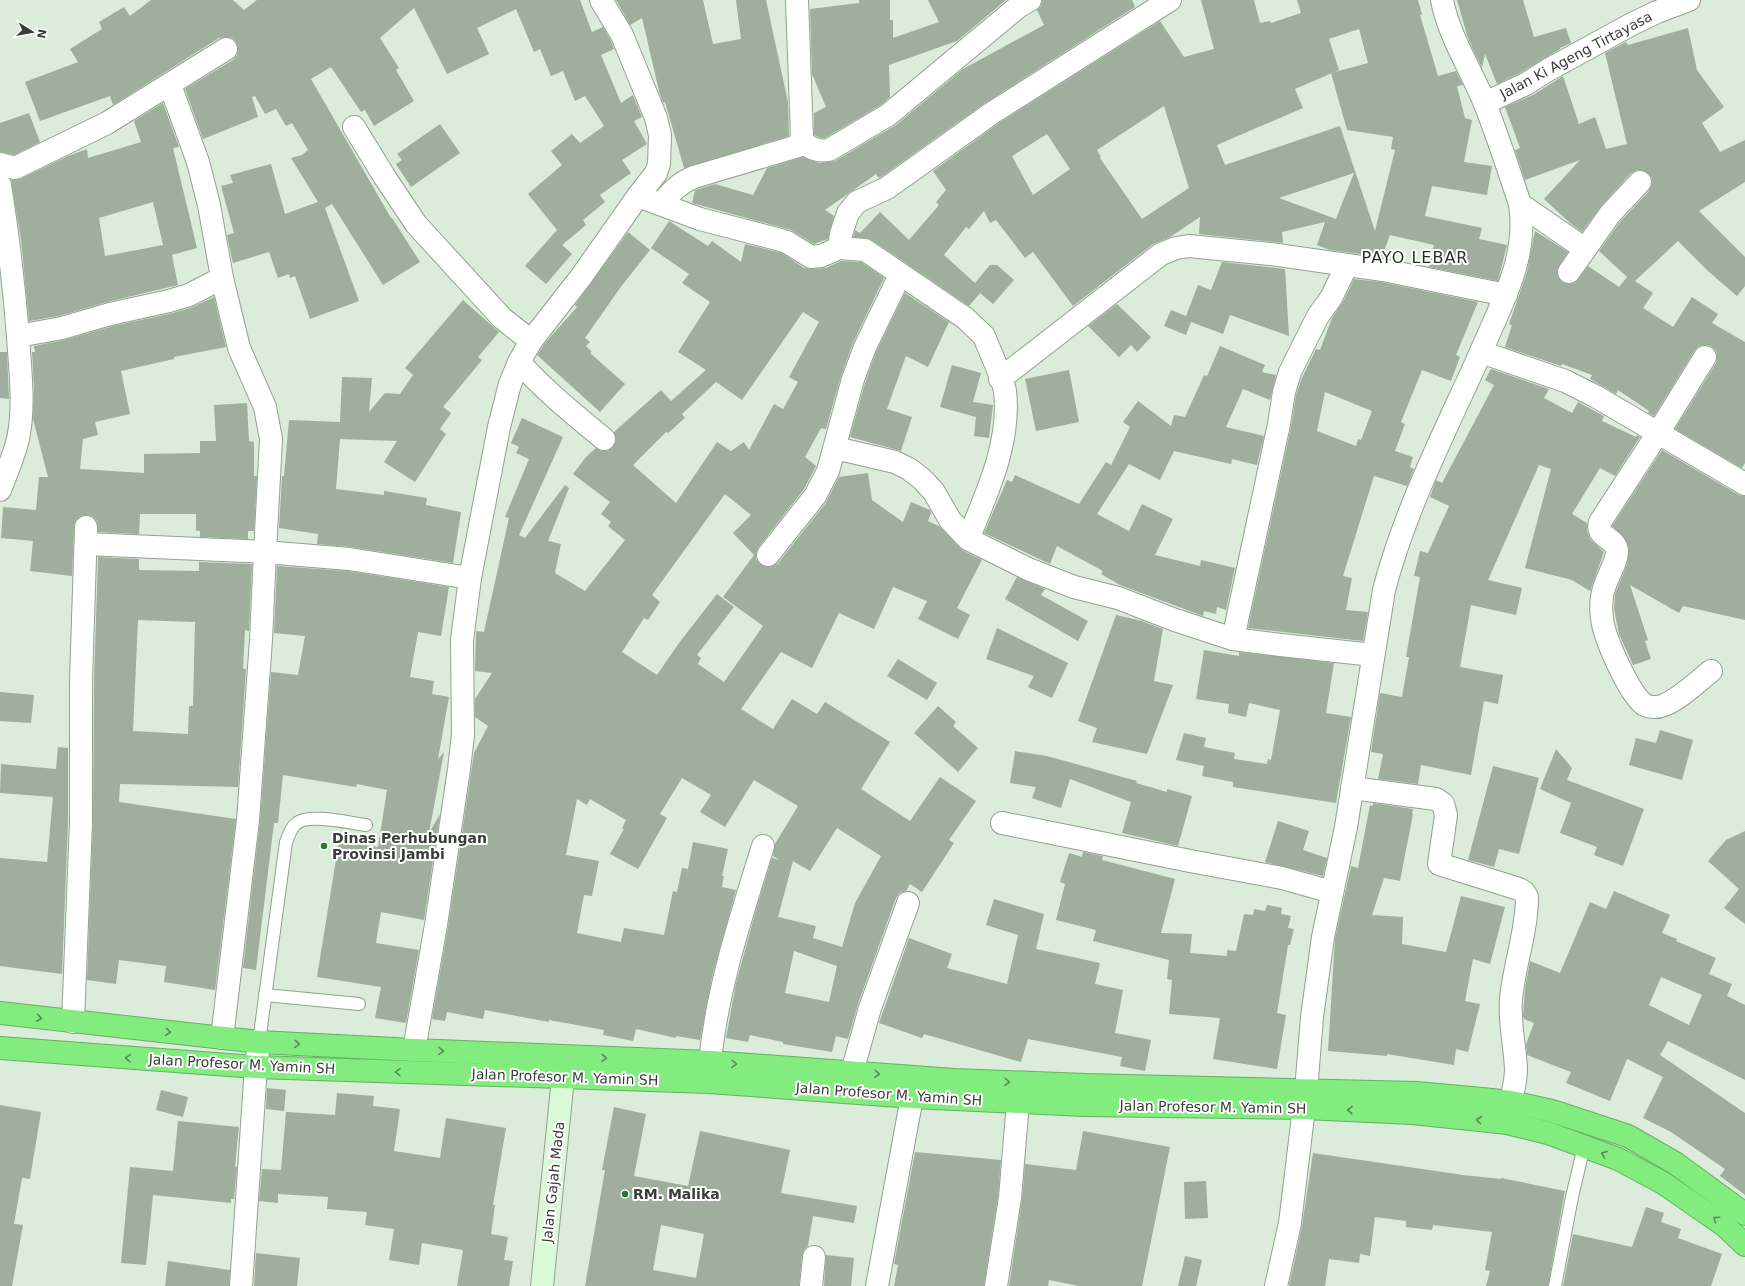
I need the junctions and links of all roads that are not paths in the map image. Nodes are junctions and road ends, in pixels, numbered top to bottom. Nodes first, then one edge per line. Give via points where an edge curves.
1 (601, 0) edge
2 (797, 0) edge
3 (1030, 0) edge
4 (1170, 0) edge
5 (1442, 0) edge
6 (1689, 0) edge
7 (226, 49) dead end
8 (170, 85) junction
9 (1485, 103) junction
10 (354, 127) dead end
11 (801, 141) junction
12 (0, 164) edge
13 (1640, 182) dead end
14 (0, 185) edge
15 (638, 196) junction
16 (661, 204) junction
17 (1520, 204) junction
18 (839, 248) junction
19 (1584, 249) junction
20 (1347, 265) junction
21 (1568, 272) dead end
22 (900, 275) junction
23 (222, 278) junction
24 (1506, 295) junction
25 (11, 323) edge
26 (531, 341) junction
27 (1482, 352) junction
28 (1705, 357) dead end
29 (520, 362) junction
30 (1000, 379) junction
31 (1658, 433) junction
32 (604, 439) dead end
33 (835, 448) junction
34 (1745, 484) edge
35 (0, 490) edge
36 (968, 539) junction
37 (265, 552) junction
38 (768, 555) dead end
39 (470, 578) junction
40 (1234, 639) junction
41 (1374, 655) junction
42 (1711, 671) dead end
43 (1352, 788) junction
44 (1002, 822) dead end
45 (366, 825) dead end
46 (763, 846) dead end
47 (1333, 888) junction
48 (908, 903) dead end
49 (265, 995) junction
50 (359, 1004) dead end
51 (0, 1014) edge
52 (73, 1022) junction
53 (222, 1038) junction
54 (259, 1042) junction
55 (0, 1048) edge
56 (414, 1050) junction
57 (565, 1056) junction
58 (710, 1062) junction
59 (256, 1067) junction
60 (852, 1072) junction
61 (563, 1078) junction
62 (1085, 1095) junction
63 (912, 1097) junction
64 (1305, 1100) junction
65 (1018, 1102) junction
66 (1511, 1102) junction
67 (1584, 1146) junction
68 (1743, 1209) edge
69 (1745, 1245) edge
70 (814, 1257) dead end
71 (241, 1286) edge
72 (542, 1286) edge
73 (811, 1286) edge
74 (877, 1286) edge
75 (996, 1286) edge
76 (1276, 1286) edge
77 (1555, 1286) edge

1 - 15 street via 625,43 656,118 660,135 656,173
2 - 11 street
3 - 11 street via 1012,12 888,115 829,150 815,150
4 - 18 street via 992,113 887,188 857,202 848,213
5 - 9 street via 1460,51
6 - 9 street, Jalan Ki Ageng Tirtayasa via 1632,24 1526,84
7 - 8 street
8 - 12 street via 107,123 15,168
8 - 23 street via 200,169
9 - 17 street
10 - 26 street via 416,224 478,294 502,318
11 - 16 street via 796,148 694,177 674,189
13 - 19 street via 1610,214
14 - 25 street via 6,223
15 - 16 street
15 - 26 street via 581,277
16 - 18 street via 700,218 787,242 811,257 821,256
17 - 19 street
17 - 24 street via 1521,248
18 - 22 street via 865,250
19 - 21 street
20 - 24 street
20 - 30 street via 1189,246 1176,248 1161,254
20 - 40 street via 1300,351 1286,385
22 - 30 street via 979,330 984,336
22 - 33 street via 860,360
23 - 25 street via 189,295 62,328
23 - 37 street via 240,348 262,397 269,421 271,439
24 - 27 street
25 - 35 street via 21,369 21,414 18,439
26 - 29 street
27 - 31 street via 1565,382
27 - 41 street via 1421,483 1393,555 1384,590
28 - 31 street
29 - 32 street via 556,399
29 - 39 street via 510,384 499,427
30 - 36 street via 1005,404 1003,438 988,489
31 - 34 street
31 - 42 street via 1600,522 1599,532 1614,544 1617,550 1603,586 1602,618 1610,645 1642,704 1654,707 1670,702
33 - 36 street via 895,462 909,469 934,492 950,520
33 - 38 street via 828,471 815,496
36 - 40 street via 1028,569 1074,587 1118,598
37 - 39 street via 349,559
37 - 52 street via 86,536 81,681 81,822
37 - 53 street via 248,820
39 - 56 street via 462,640 463,727 459,769
40 - 41 street
41 - 43 street
43 - 47 street
43 - 66 street via 1436,799 1443,804 1446,815 1439,864 1519,889 1527,897 1523,940 1513,976 1511,1001 1516,1068
44 - 47 street via 1176,859
45 - 49 lane via 305,819 298,821 290,830 286,842
46 - 58 street via 735,934 718,1007
47 - 64 street via 1312,1017
48 - 60 street via 870,1008
49 - 50 lane
49 - 54 lane
51 -> 52 highway, Jalan Profesor M. Yamin SH
52 -> 53 highway, Jalan Profesor M. Yamin SH
53 - 54 highway, Jalan Profesor M. Yamin SH
54 -> 56 highway, Jalan Profesor M. Yamin SH
54 - 59 street
59 -> 55 highway, Jalan Profesor M. Yamin SH
56 -> 57 highway, Jalan Profesor M. Yamin SH
57 -> 58 highway, Jalan Profesor M. Yamin SH
57 - 61 main road, Jalan Gajah Mada
58 -> 60 highway, Jalan Profesor M. Yamin SH
61 -> 59 highway, Jalan Profesor M. Yamin SH
59 - 71 street
60 -> 62 highway, Jalan Profesor M. Yamin SH via 954,1080
61 - 63 highway, Jalan Profesor M. Yamin SH via 709,1082
61 - 72 main road, Jalan Gajah Mada
62 - 64 highway, Jalan Profesor M. Yamin SH
62 - 65 highway, Jalan Profesor M. Yamin SH
63 - 65 highway, Jalan Profesor M. Yamin SH
63 - 74 street
64 - 66 highway, Jalan Profesor M. Yamin SH via 1416,1093
67 -> 64 highway, Jalan Profesor M. Yamin SH via 1548,1133 1507,1123
64 - 76 street via 1290,1223
65 - 75 street via 1010,1198
66 - 68 highway, Jalan Profesor M. Yamin SH via 1552,1111 1628,1136 1675,1163
69 -> 67 highway, Jalan Profesor M. Yamin SH via 1725,1226 1663,1182 1618,1159
67 - 77 lane
70 - 73 street

